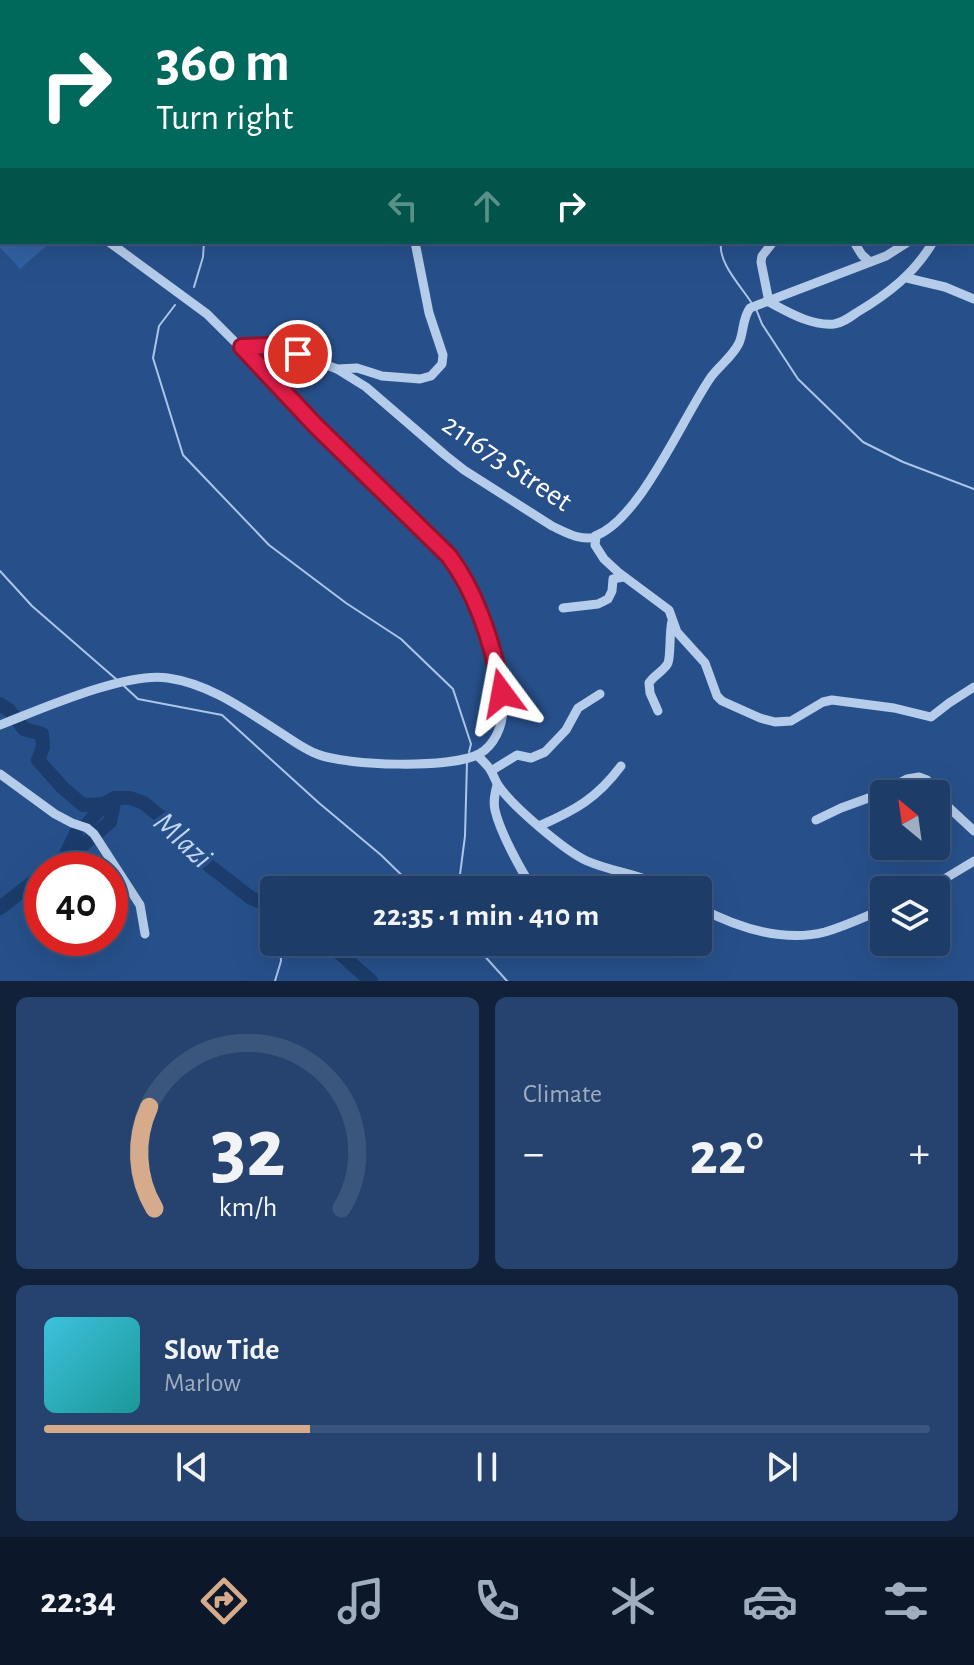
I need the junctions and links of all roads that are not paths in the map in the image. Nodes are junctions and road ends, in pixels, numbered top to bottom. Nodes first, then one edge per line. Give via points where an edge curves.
1 (112, 244) edge
2 (415, 244) edge
3 (771, 244) edge
4 (855, 244) edge
5 (905, 244) edge
6 (932, 244) edge
7 (870, 262) junction
8 (907, 278) junction
9 (974, 299) edge
10 (769, 302) junction
11 (242, 347) junction
12 (335, 368) junction
13 (596, 537) junction
14 (623, 577) junction
15 (563, 608) dead end
16 (672, 621) junction
17 (974, 687) edge
18 (600, 694) dead end
19 (658, 711) dead end
20 (0, 725) edge
21 (477, 755) junction
22 (621, 766) dead end
23 (491, 771) junction
24 (0, 774) edge
25 (497, 785) junction
26 (816, 820) dead end
27 (539, 826) junction
28 (974, 831) edge
29 (974, 861) edge
30 (526, 876) edge
31 (638, 876) edge
32 (949, 876) edge
33 (712, 915) edge
34 (870, 915) edge
35 (145, 934) dead end

1 - 11 street via 207,314
2 - 12 street via 442,364 420,379
3 - 10 street via 761,262
4 - 7 street
5 - 7 street
6 - 8 street
7 - 10 street
8 - 9 street
8 - 10 street via 837,324 809,321
10 - 13 street via 747,311 740,342 712,375 647,483 614,526
11 - 12 street via 268,346
11 - 21 street via 461,573 484,623 502,693 497,735
12 - 13 street, 211673 Street via 366,387 464,470 552,526 583,539
13 - 14 street, 211673 Street via 604,559
14 - 15 street via 613,579 605,601
14 - 16 street, 211673 Street via 669,610
16 - 17 street, 211673 Street via 705,663 717,696 760,718 791,721 837,700 931,717
16 - 19 street via 668,663 649,683
18 - 23 street via 578,708 545,752 531,758 517,755
20 - 21 street via 94,690 144,676 167,677 202,686 317,754 378,764 440,763
21 - 23 street
22 - 27 street via 582,805
23 - 25 street
24 - 35 street via 55,814 94,834 140,905
25 - 27 street
25 - 30 street via 495,811
26 - 28 street via 907,779 923,777
27 - 31 street via 584,860
29 - 32 street
33 - 34 street via 749,928 797,935 835,929

